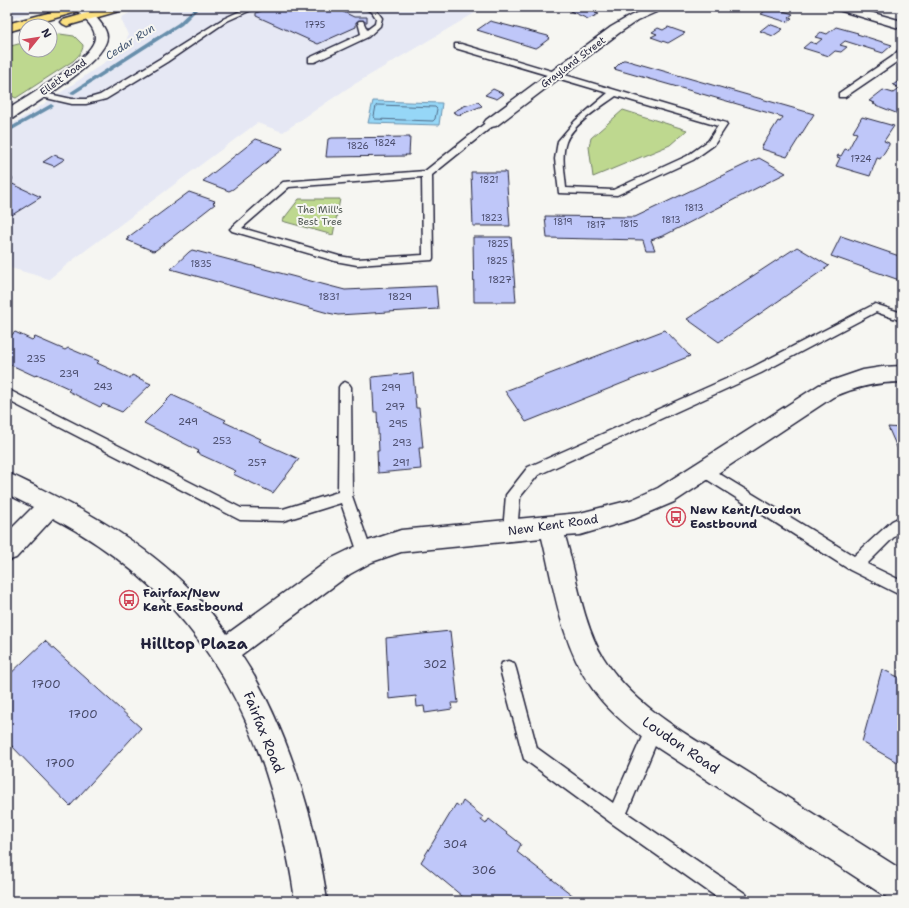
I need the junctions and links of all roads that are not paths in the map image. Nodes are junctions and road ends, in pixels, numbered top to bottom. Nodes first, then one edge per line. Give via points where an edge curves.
1 (122, 7) edge
2 (255, 7) edge
3 (659, 7) edge
4 (839, 7) edge
5 (361, 8) edge
6 (83, 9) edge
7 (362, 22) dead end
8 (58, 23) edge
9 (902, 25) edge
10 (7, 28) edge
11 (365, 34) junction
12 (18, 37) edge
13 (7, 40) edge
14 (458, 46) dead end
15 (902, 52) edge
16 (312, 60) dead end
17 (556, 75) junction
18 (614, 93) junction
19 (40, 94) junction
20 (842, 95) dead end
21 (7, 116) edge
22 (491, 123) joint
23 (427, 174) junction
24 (902, 317) edge
25 (902, 374) edge
26 (345, 387) dead end
27 (7, 394) edge
28 (705, 471) junction
29 (7, 483) edge
30 (345, 496) junction
31 (50, 505) junction
32 (902, 522) edge
33 (551, 527) junction
34 (510, 531) junction
35 (7, 550) edge
36 (365, 553) junction
37 (855, 565) junction
38 (902, 589) edge
39 (224, 652) junction
40 (508, 670) dead end
41 (654, 729) junction
42 (616, 816) junction
43 (902, 889) edge
44 (312, 901) edge
45 (739, 901) edge

1 - 6 main road
2 - 19 lane via 225,20 94,101 72,103
3 - 17 street, Grayland Street via 615,30
4 - 9 street
5 - 11 lane via 374,11 379,18 378,25
6 - 8 main road
6 - 10 main road
6 - 19 street, Ellett Road via 101,37 97,49 74,71
7 - 11 lane
11 - 16 lane
12 - 13 main road
14 - 17 lane
15 - 20 lane
17 - 18 lane
17 - 22 street, Grayland Street
18 - 18 lane via 621,95 723,125 711,143 690,158 614,193 562,190 560,152 563,140 576,124
19 - 21 street, Ellett Road
22 - 23 lane
23 - 23 lane via 286,184 235,229 339,259 358,262 428,258
24 - 34 lane via 875,308 758,370 533,471 513,496
25 - 28 street, New Kent Road via 869,376 826,391
26 - 30 lane
27 - 30 lane via 240,514 283,515
28 - 33 street, New Kent Road via 666,495 634,509 580,524
28 - 37 lane
29 - 31 street, Fairfax Road
30 - 36 lane
31 - 35 street
31 - 39 street, Fairfax Road via 115,543 154,573 193,613
32 - 37 lane
33 - 34 street, New Kent Road
33 - 41 street, Loudon Road via 578,628 588,655 604,681 624,705
34 - 36 street, New Kent Road via 401,541
36 - 39 street, New Kent Road via 341,566
37 - 38 lane
39 - 44 street, Fairfax Road via 257,708 273,747 292,804
40 - 42 lane via 530,753
41 - 42 lane
41 - 43 street, Loudon Road
42 - 45 lane

